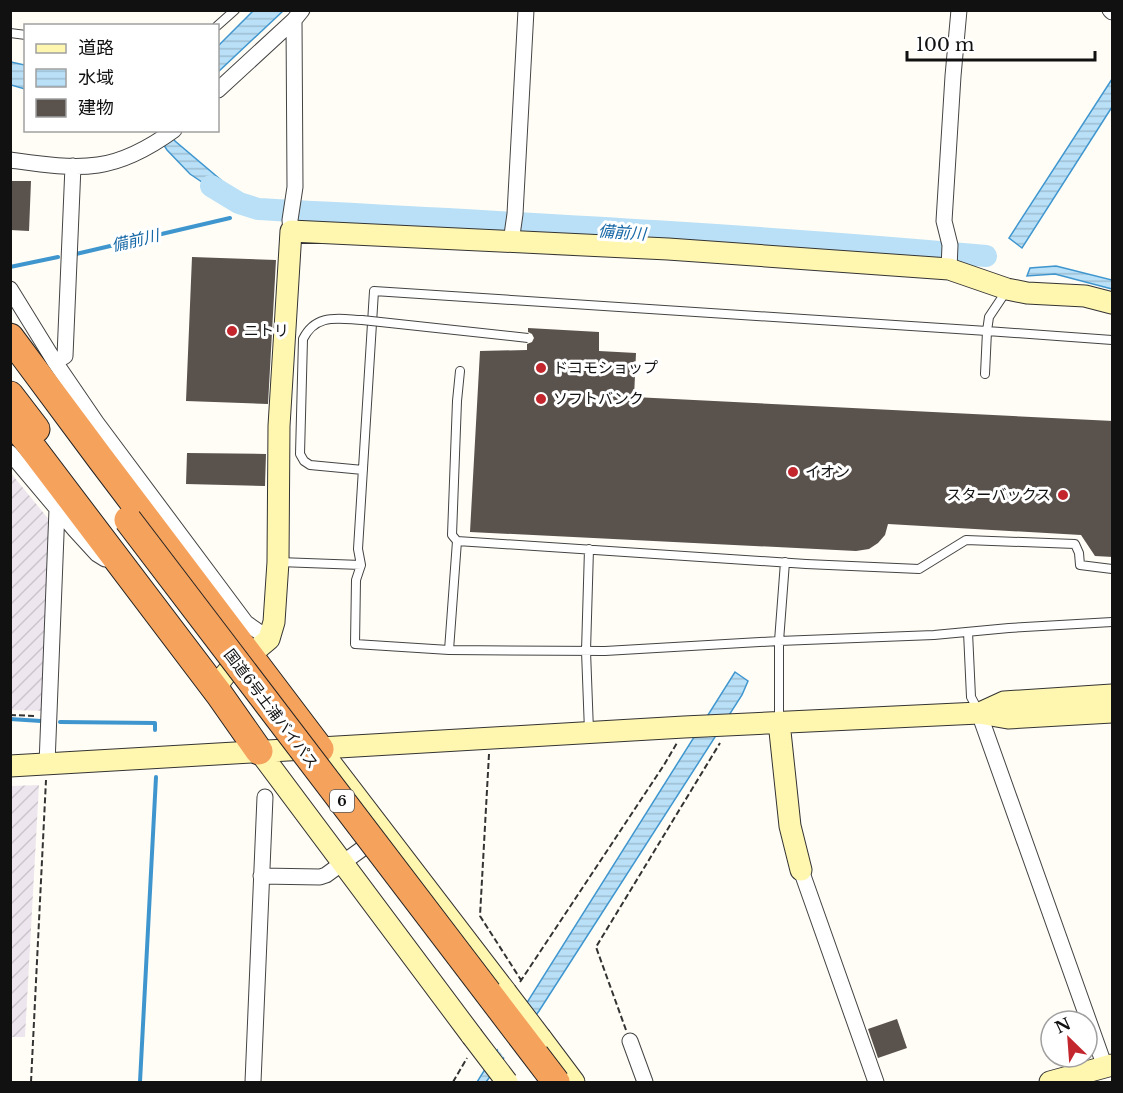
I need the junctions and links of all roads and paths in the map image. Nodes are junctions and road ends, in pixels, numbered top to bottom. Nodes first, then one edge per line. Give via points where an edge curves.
1 (235, 10) edge
2 (526, 10) edge
3 (959, 10) edge
4 (298, 15) edge
5 (219, 24) edge
6 (219, 89) edge
7 (171, 132) edge
8 (10, 160) edge
9 (73, 166) junction
10 (291, 226) junction
11 (512, 236) junction
12 (949, 257) junction
13 (10, 289) edge
14 (1007, 289) junction
15 (1113, 303) edge
16 (987, 331) junction
17 (10, 337) edge
18 (528, 338) dead end
19 (1113, 340) edge
20 (55, 362) junction
21 (10, 363) edge
22 (460, 371) dead end
23 (985, 374) dead end
24 (10, 395) edge
25 (10, 418) edge
26 (10, 453) edge
27 (363, 470) junction
28 (57, 509) junction
29 (121, 525) junction
30 (457, 541) junction
31 (589, 549) junction
32 (117, 560) junction
33 (278, 562) junction
34 (785, 562) junction
35 (361, 565) junction
36 (1113, 569) edge
37 (1113, 622) edge
38 (968, 632) junction
39 (779, 641) junction
40 (260, 647) junction
41 (449, 650) junction
42 (586, 651) junction
43 (219, 694) junction
44 (1113, 695) edge
45 (1113, 712) edge
46 (979, 713) junction
47 (10, 715) edge
48 (49, 717) junction
49 (779, 722) junction
50 (731, 725) junction
51 (684, 727) junction
52 (590, 733) junction
53 (488, 739) junction
54 (320, 749) junction
55 (259, 751) junction
56 (47, 764) junction
57 (10, 766) edge
58 (265, 797) dead end
59 (384, 833) junction
60 (344, 863) junction
61 (801, 870) joint
62 (261, 876) junction
63 (630, 1041) joint
64 (1109, 1066) edge
65 (31, 1083) edge
66 (253, 1083) edge
67 (507, 1083) edge
68 (534, 1083) edge
69 (556, 1083) edge
70 (574, 1083) edge
71 (645, 1083) edge
72 (876, 1083) edge
73 (1050, 1083) edge

1 - 5 lane
2 - 11 street
3 - 12 street via 944,221
4 - 6 street
4 - 10 street
7 - 9 street via 123,158 99,165
8 - 9 street
9 - 20 street via 65,357
10 - 11 street
10 - 33 street via 279,426
11 - 12 street via 668,249
12 - 14 street
13 - 20 street
14 - 15 street via 1085,296
14 - 16 lane via 989,317
16 - 19 lane
16 - 23 lane
16 - 27 lane via 374,291
17 - 40 highway via 100,458
18 - 27 lane, bridge via 362,320 329,319 308,329 303,339 300,454 310,465
20 - 40 street
21 - 29 highway, 国道6号土浦バイパス / 6
22 - 30 lane via 452,535
24 - 29 highway, 国道6号土浦バイパス / 6
25 - 32 highway
26 - 28 street
27 - 35 lane via 358,549
28 - 32 street via 97,554
28 - 48 street
29 - 68 highway, 国道6号土浦バイパス / 6
29 - 69 highway, 国道6号土浦バイパス / 6, bridge
30 - 31 lane
30 - 41 lane
31 - 34 lane
31 - 42 lane
32 - 43 highway
33 - 35 lane
33 - 40 street via 274,622
34 - 36 lane via 919,569 966,540 1075,544 1080,565
34 - 39 lane
35 - 41 lane via 356,580 355,644
37 - 38 lane
38 - 39 lane
38 - 46 lane via 971,697
39 - 42 lane
39 - 49 lane
40 - 43 street via 230,669 220,681
40 - 54 highway
41 - 42 lane
42 - 52 lane
43 - 55 highway
44 - 46 street via 1004,702
45 - 46 street via 1008,717
46 - 49 street
46 - 64 street
47 - 48 path
48 - 56 street
49 - 50 street
49 - 61 street via 790,826
50 - 51 street
50 - 63 path via 596,947
51 - 52 street
51 - 53 path via 664,765 521,980 480,916
52 - 53 street
53 - 54 street
54 - 55 street
54 - 59 street
55 - 56 street
55 - 60 street
56 - 57 street
56 - 65 path
58 - 62 street
59 - 60 street
59 - 70 street, bridge
60 - 62 street via 320,877
60 - 67 street, bridge
61 - 72 street
62 - 66 street
63 - 71 street
64 - 73 street

